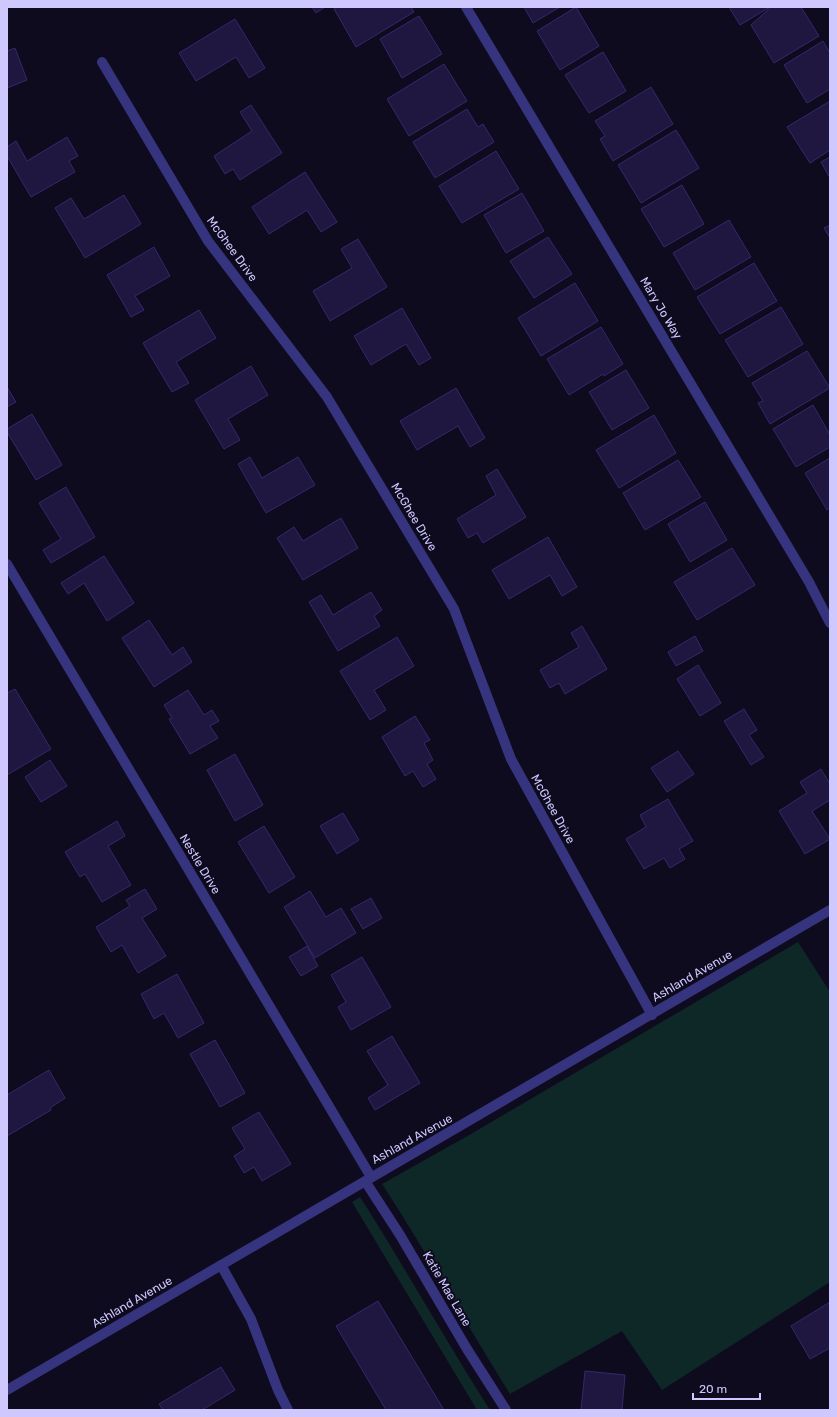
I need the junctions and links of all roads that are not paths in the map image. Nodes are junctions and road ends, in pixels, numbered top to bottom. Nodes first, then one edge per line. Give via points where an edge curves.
1 (466, 7) edge
2 (102, 62) dead end
3 (7, 564) edge
4 (830, 623) edge
5 (830, 910) edge
6 (652, 1014) junction
7 (368, 1179) junction
8 (221, 1265) junction
9 (7, 1390) edge
10 (288, 1410) edge
11 (506, 1410) edge

1 - 4 street, Mary Jo Way via 809,582
2 - 6 street, McGhee Drive via 208,241 327,397 454,609 511,759
3 - 7 street, Nestle Drive
5 - 6 street, Ashland Avenue
6 - 7 street, Ashland Avenue
7 - 8 street, Ashland Avenue
7 - 11 street, Katie Mae Lane via 467,1349
8 - 9 street, Ashland Avenue
8 - 10 street via 251,1319

